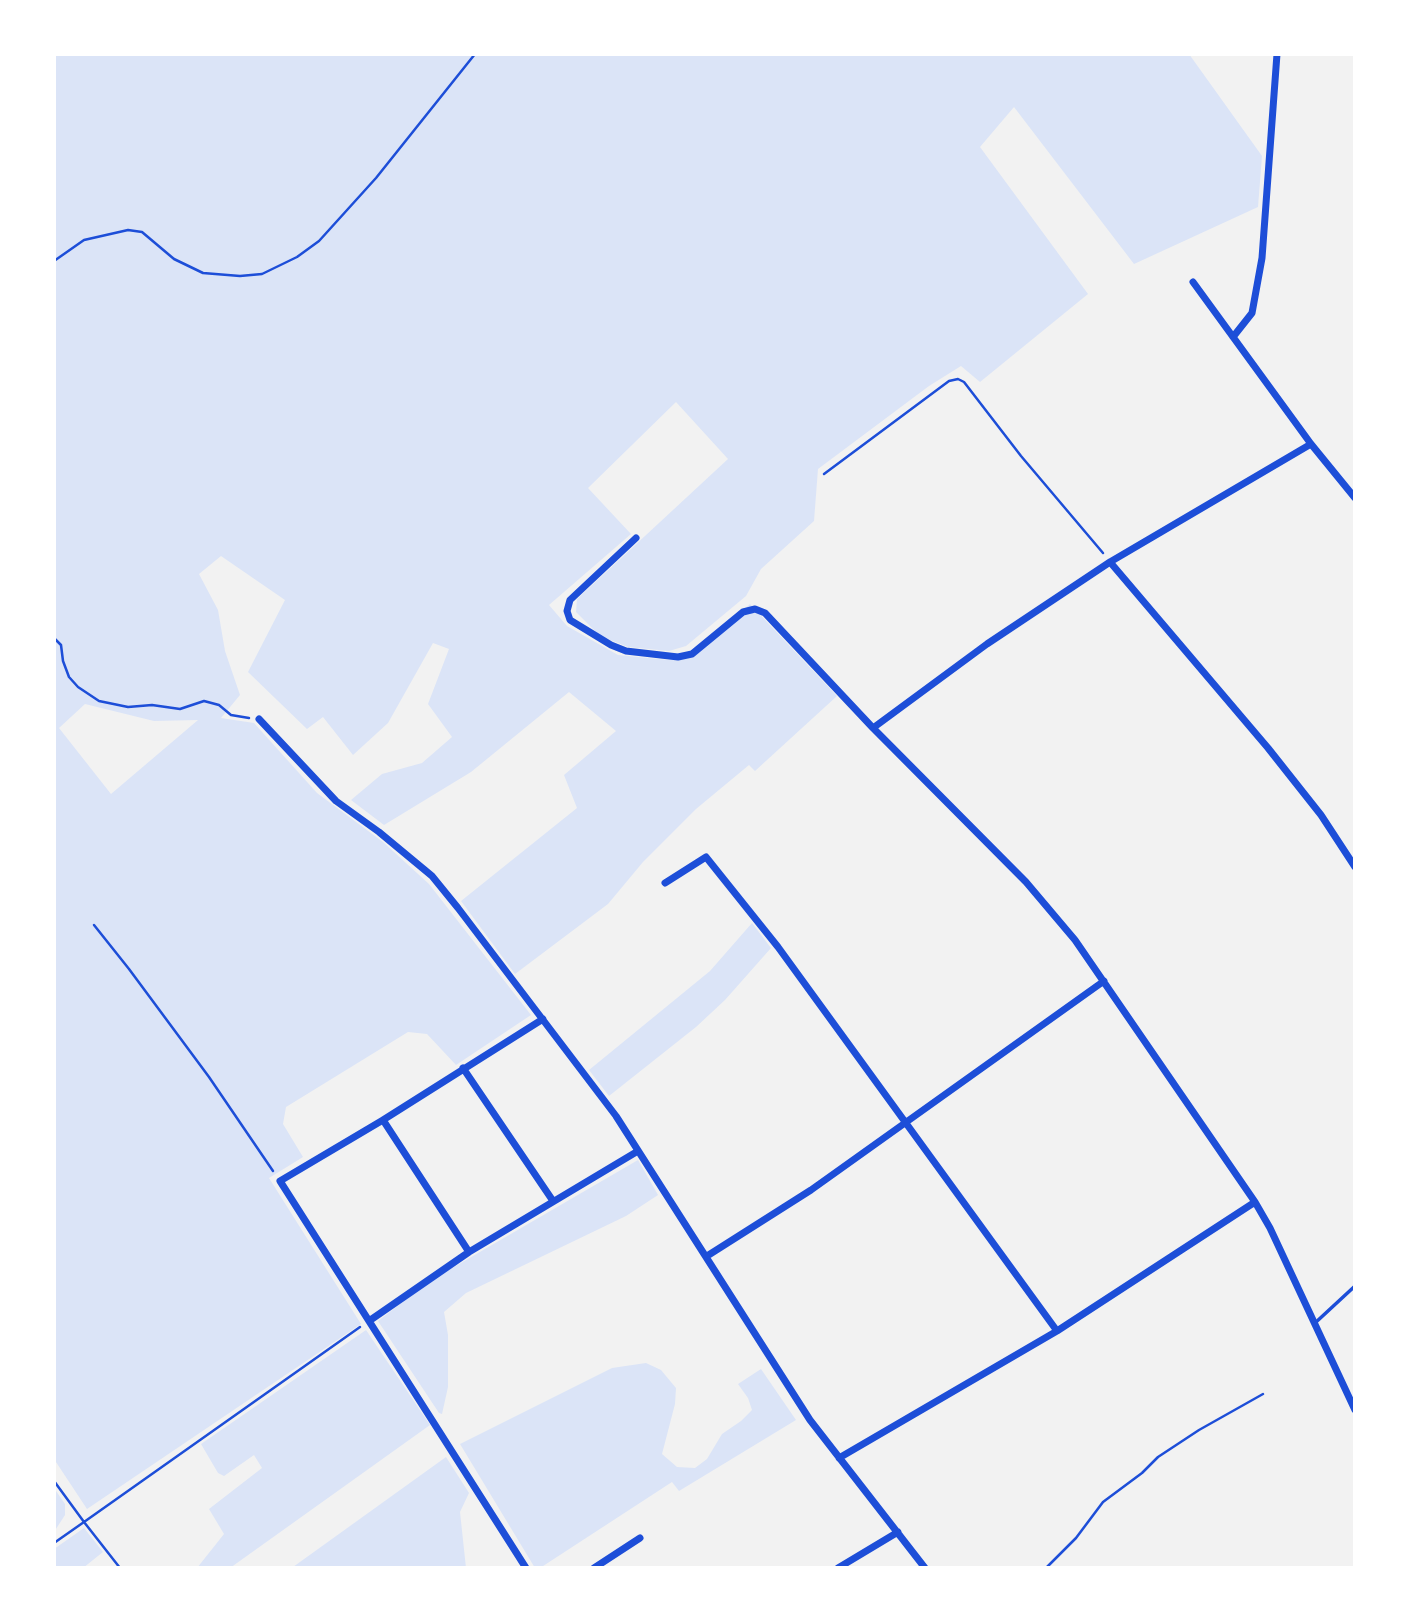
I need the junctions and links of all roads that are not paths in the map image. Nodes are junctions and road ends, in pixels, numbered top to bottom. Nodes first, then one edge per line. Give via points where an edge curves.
1 (1278, 54) edge
2 (1193, 282) dead end
3 (1233, 337) junction
4 (1311, 444) junction
5 (1355, 498) edge
6 (636, 538) dead end
7 (1110, 562) junction
8 (259, 719) road end
9 (873, 728) junction
10 (1355, 867) edge
11 (664, 883) dead end
12 (1104, 981) junction
13 (543, 1019) junction
14 (463, 1068) junction
15 (383, 1120) junction
16 (905, 1124) junction
17 (638, 1151) junction
18 (553, 1201) junction
19 (1255, 1202) junction
20 (469, 1252) junction
21 (706, 1256) junction
22 (1355, 1286) edge
23 (369, 1321) junction
24 (1315, 1323) junction
25 (1058, 1331) junction
26 (1355, 1410) edge
27 (839, 1458) junction
28 (898, 1532) junction
29 (640, 1538) dead end
30 (526, 1568) edge
31 (594, 1568) edge
32 (838, 1568) edge
33 (925, 1568) edge

1 - 3 street via 1262,258 1252,313
2 - 3 street
3 - 4 street
4 - 5 street
4 - 7 street
6 - 9 street via 570,600 570,620 626,651 678,657 692,653 743,612 755,608 765,613
7 - 9 street
7 - 10 street via 1268,748
8 - 13 street via 336,801 432,876
9 - 12 street via 1026,882
11 - 16 street via 706,858 778,947
12 - 16 street
12 - 19 street
13 - 14 street
13 - 17 street
14 - 15 street
14 - 18 street
15 - 20 street
15 - 23 street via 280,1181
16 - 21 street
16 - 25 street
17 - 18 street
17 - 21 street
18 - 20 street
19 - 24 street
19 - 25 street
20 - 23 street
21 - 27 street via 803,1411
22 - 24 lane
23 - 30 street
24 - 26 street
25 - 27 street
27 - 28 street
28 - 32 street
28 - 33 street
29 - 31 street

